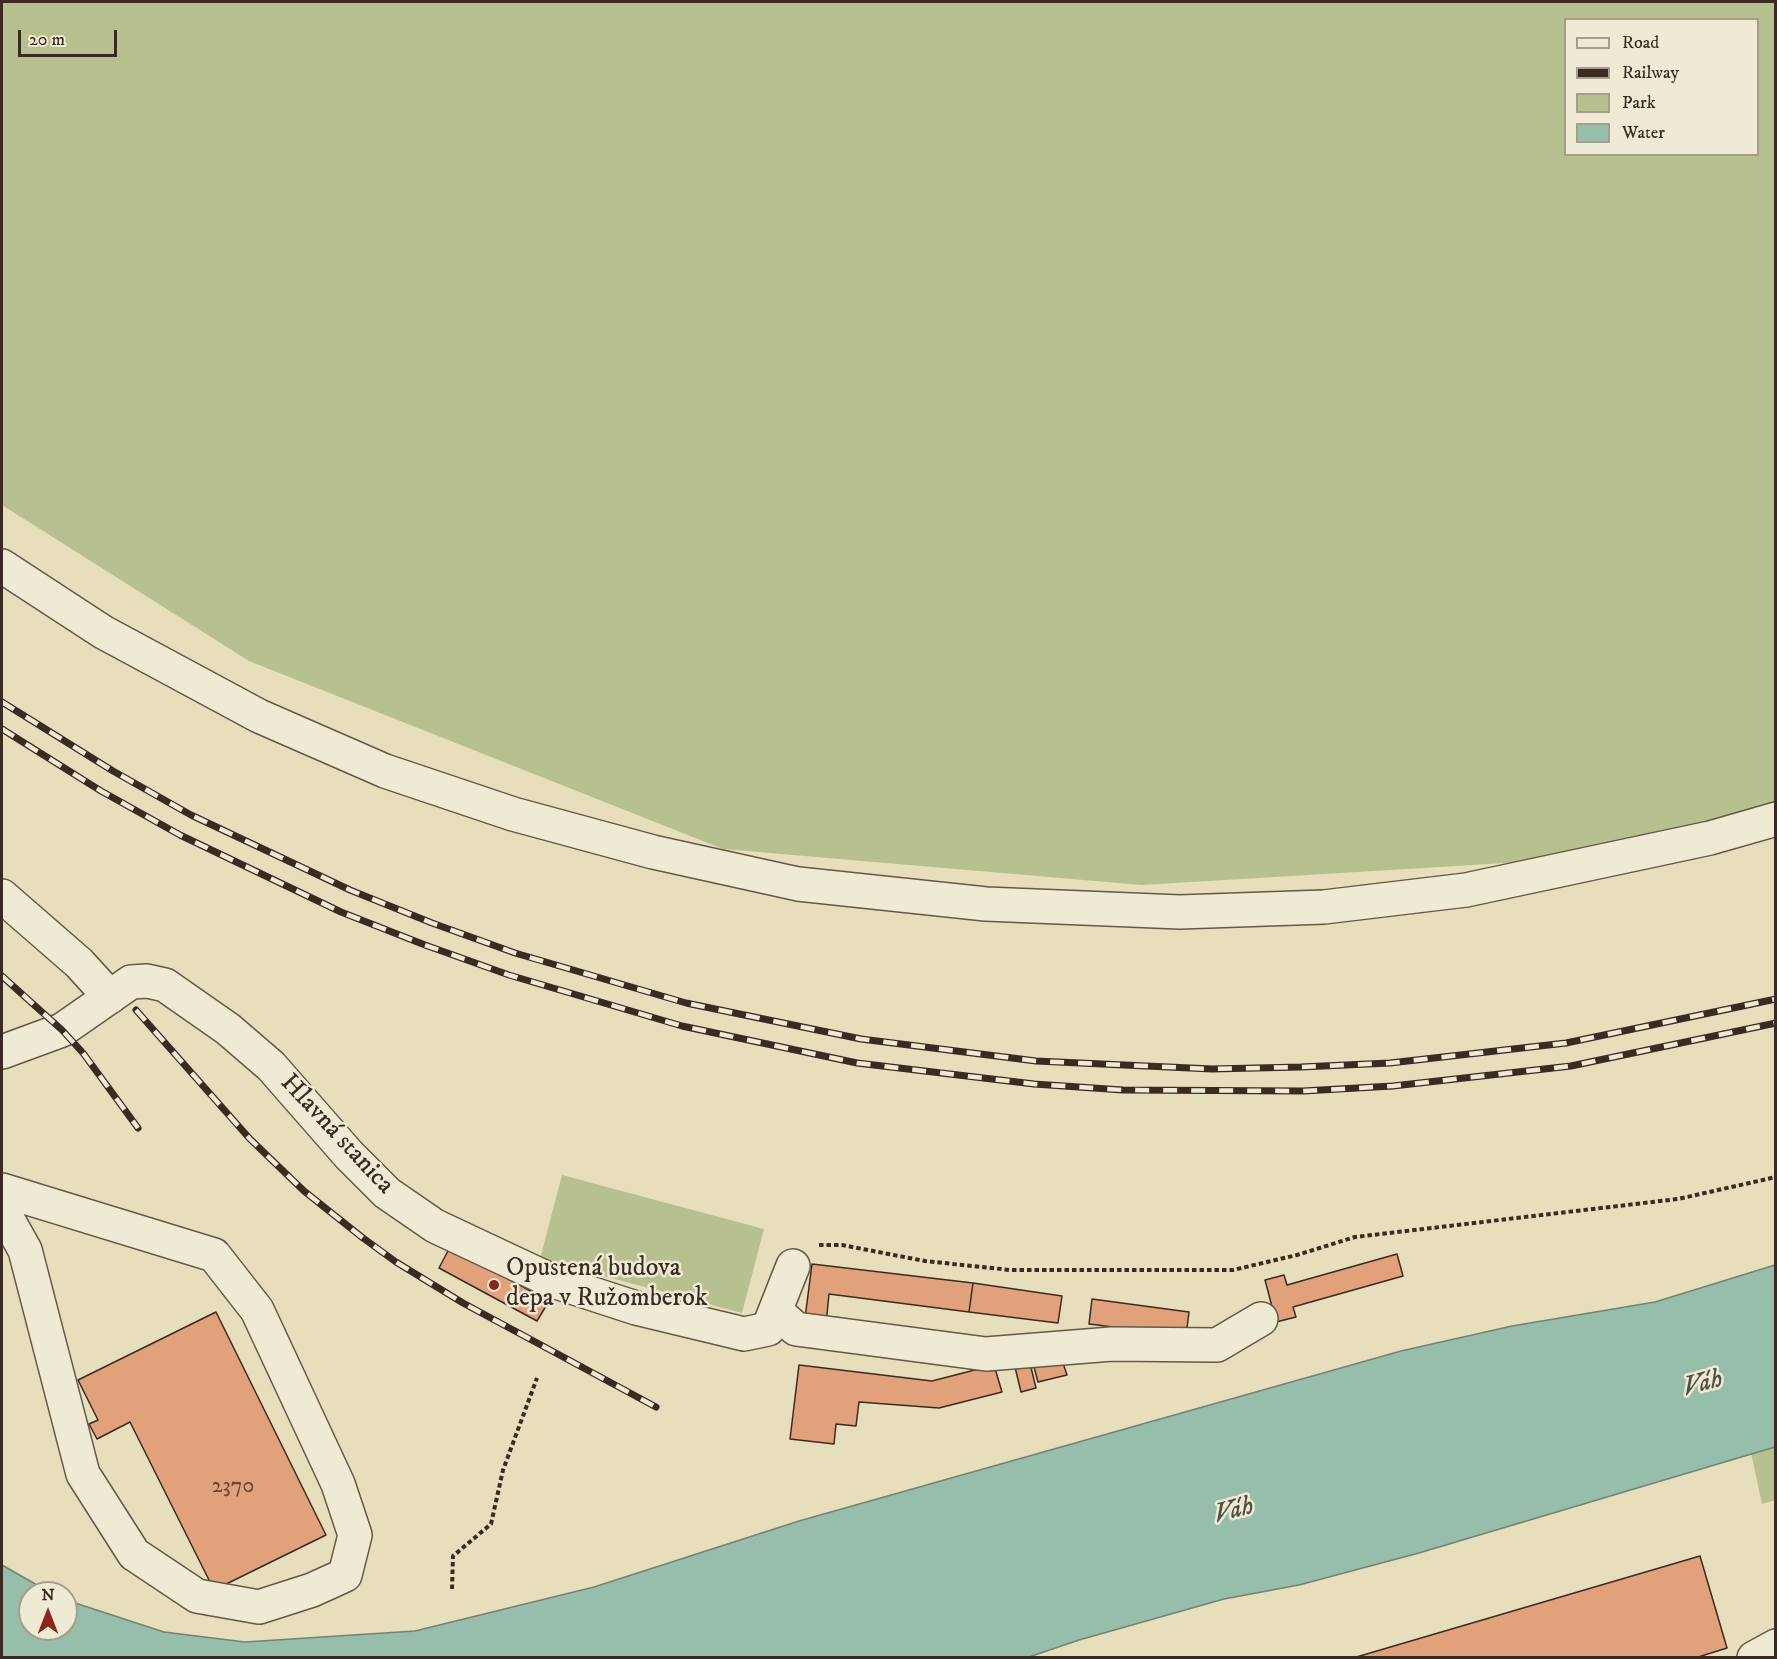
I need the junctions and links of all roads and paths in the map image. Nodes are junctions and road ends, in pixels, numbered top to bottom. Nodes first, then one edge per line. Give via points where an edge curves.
1 (2, 566) edge
2 (1776, 819) edge
3 (2, 896) edge
4 (111, 997) junction
5 (2, 1052) edge
6 (1776, 1177) edge
7 (2, 1190) edge
8 (2, 1209) edge
9 (793, 1266) joint
10 (777, 1312) junction
11 (1261, 1319) dead end
12 (537, 1378) dead end
13 (452, 1589) dead end
14 (1776, 1646) edge
15 (1754, 1658) edge

1 - 2 street via 102,632 260,716 385,771 524,817 653,852 798,884 987,904 1180,912 1324,907 1466,890 1710,838
3 - 4 street
4 - 5 street, Hlavná stanica via 62,1030
4 - 10 street, Hlavná stanica via 131,982 165,985 228,1029 271,1066 387,1193 435,1226 550,1280 706,1327 744,1334 768,1329
6 - 9 path via 1678,1198 1355,1237 1233,1270 1010,1270 924,1261 842,1245 812,1245 800,1252
7 - 8 street via 214,1255 256,1310 338,1484 355,1535 345,1575 259,1607 197,1596 134,1554 82,1474 25,1250
9 - 10 street, Hlavná stanica
10 - 11 street via 796,1329 987,1354 1112,1344 1217,1345
12 - 13 path via 503,1470 491,1524 453,1556
14 - 15 street

